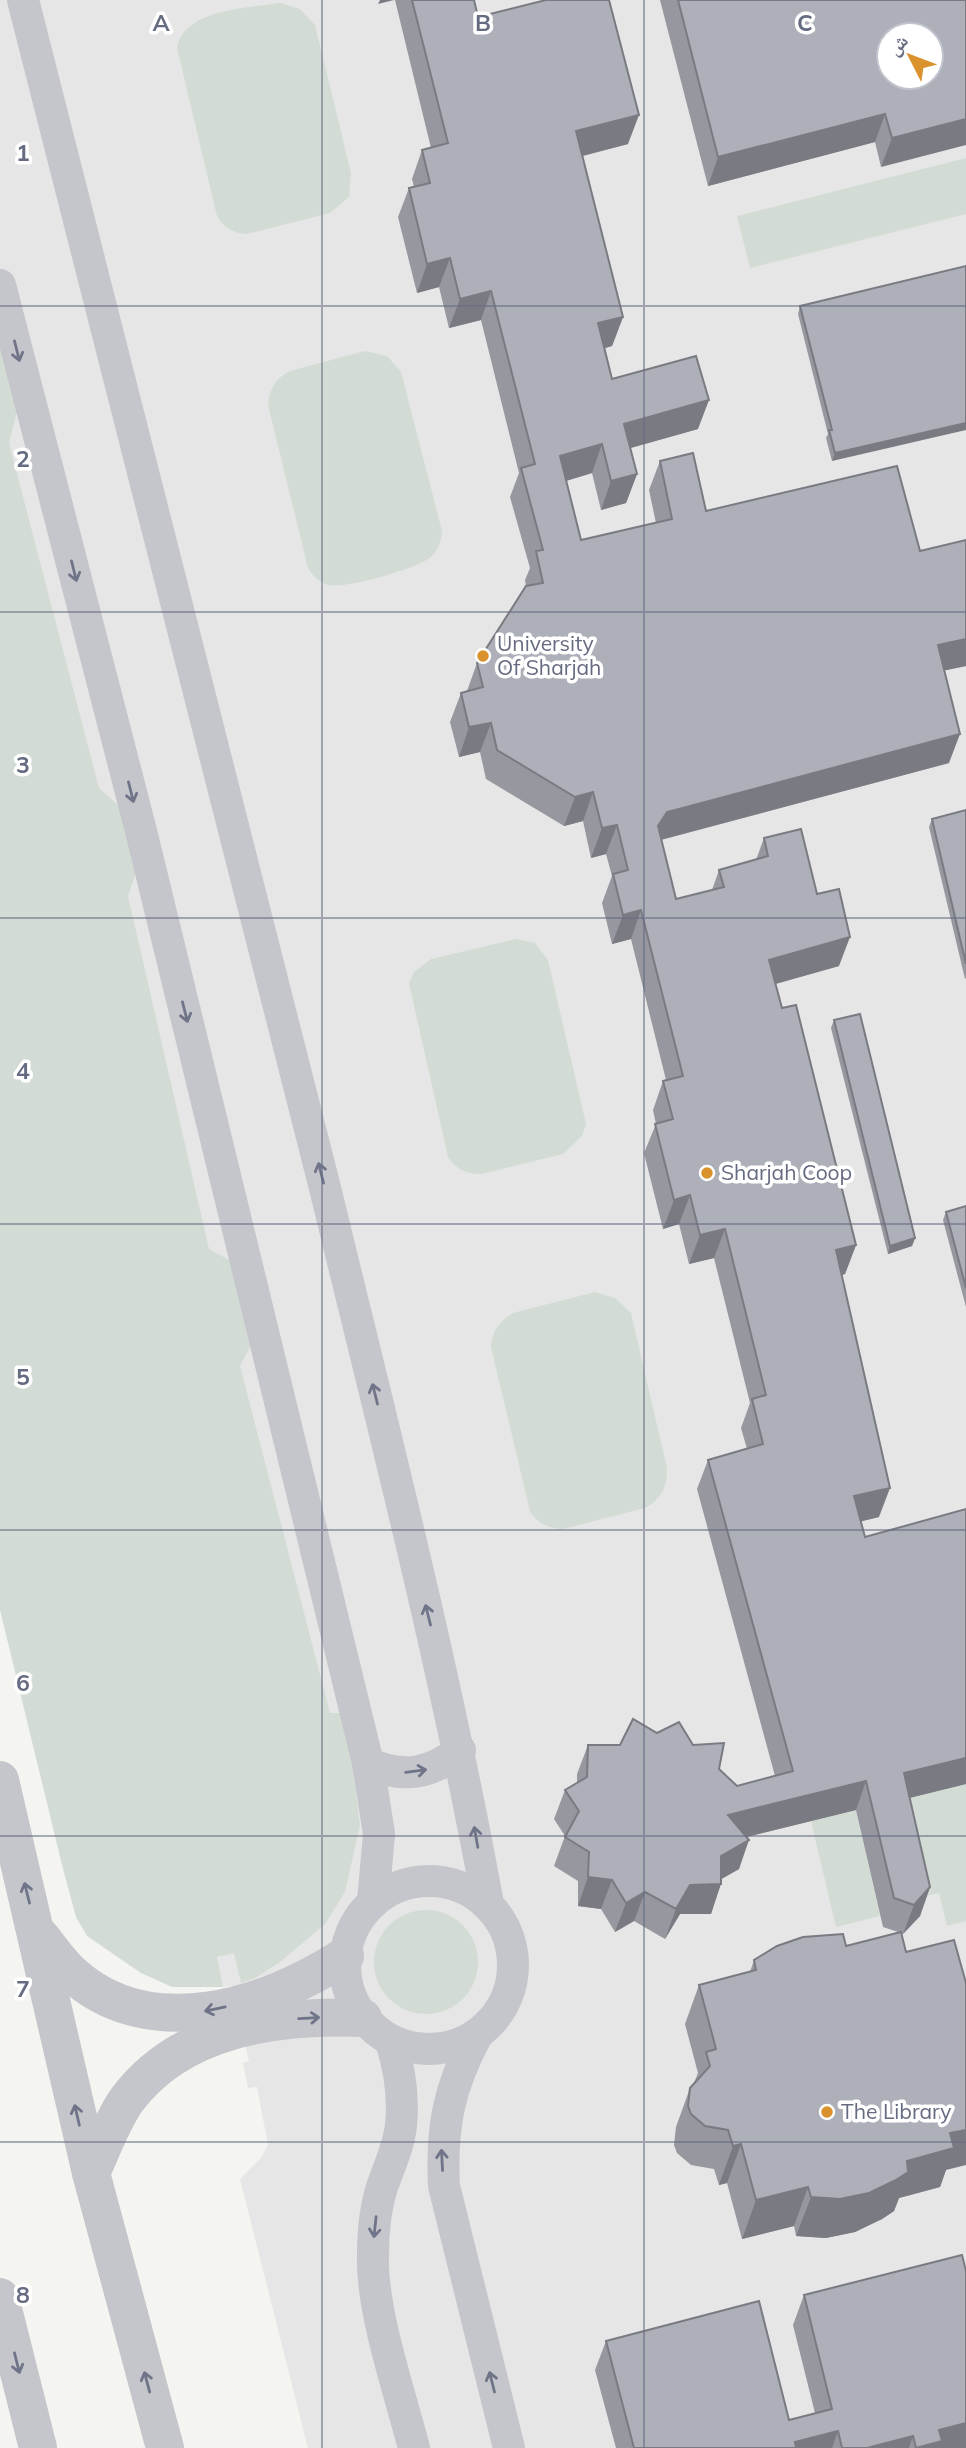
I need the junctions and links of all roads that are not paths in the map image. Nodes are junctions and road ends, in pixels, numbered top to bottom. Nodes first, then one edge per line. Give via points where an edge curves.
1 (23, 0) edge
2 (0, 285) edge
3 (460, 1750) junction
4 (368, 1763) junction
5 (0, 1780) edge
6 (373, 1902) junction
7 (488, 1904) junction
8 (37, 1932) junction
9 (345, 1956) junction
10 (269, 2009) junction
11 (156, 2013) junction
12 (377, 2030) junction
13 (477, 2035) junction
14 (167, 2059) junction
15 (90, 2173) junction
16 (0, 2297) edge
17 (38, 2448) edge
18 (165, 2448) edge
19 (414, 2448) edge
20 (509, 2448) edge

3 -> 1 street via 232,808
2 -> 4 street via 141,831
4 -> 3 street via 382,1770 415,1773 432,1769
7 -> 3 street
4 - 6 street via 379,1834
8 -> 5 street
6 - 7 street via 394,1888 418,1881 468,1890
6 - 9 street via 354,1927
7 - 13 street via 512,1947 513,1972 495,2017
8 - 11 street via 71,1973 95,1990 122,2004
15 -> 8 street
9 - 10 street
9 - 12 street via 351,2000
10 -> 11 street
10 -> 12 street
10 - 14 street
11 - 14 street
12 - 13 street via 420,2050 450,2047
12 -> 19 street via 402,2088 401,2128 381,2190 373,2259 376,2294
20 -> 13 street via 444,2186 442,2144 447,2106 458,2070
14 - 15 street via 124,2104
18 -> 15 street
16 -> 17 street

